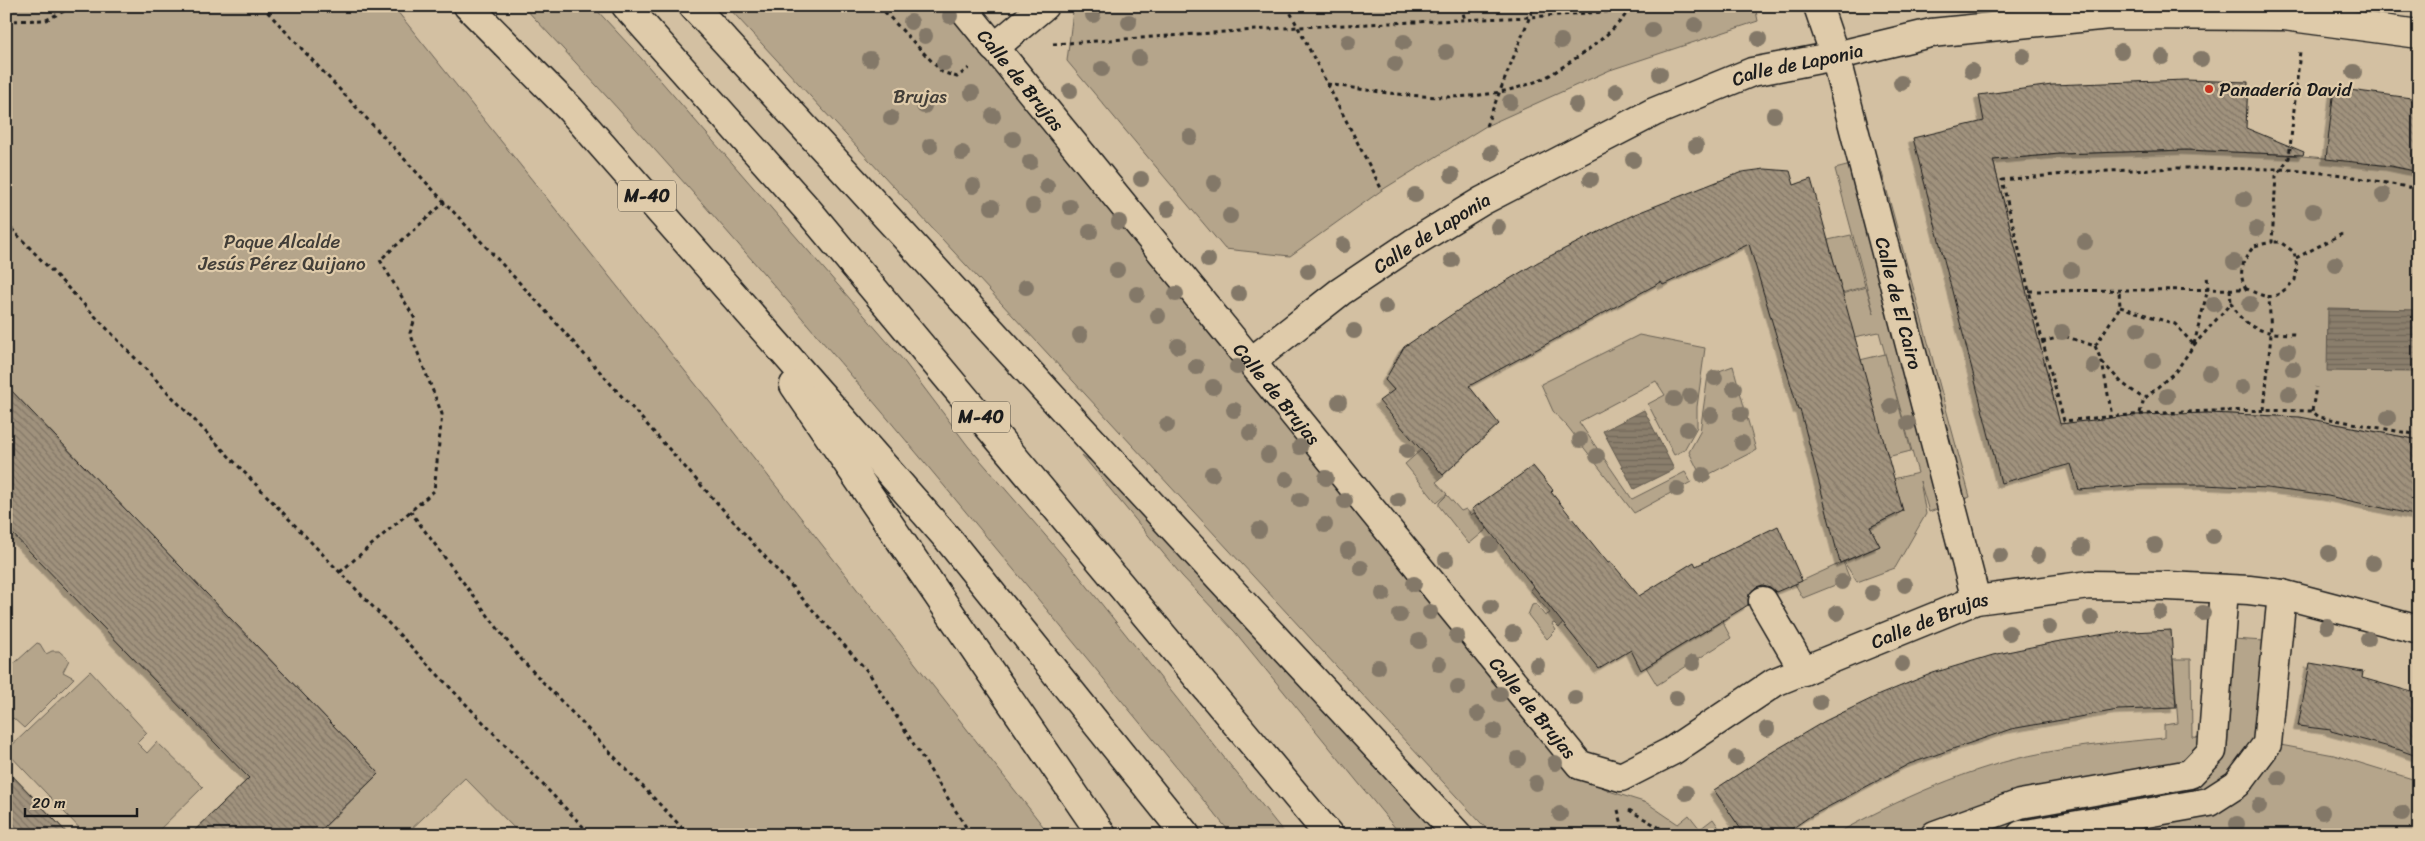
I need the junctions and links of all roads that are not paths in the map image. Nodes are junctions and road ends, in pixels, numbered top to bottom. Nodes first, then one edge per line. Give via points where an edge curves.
1 (468, 6) edge
2 (626, 6) edge
3 (693, 6) edge
4 (961, 6) edge
5 (1044, 6) edge
6 (1818, 6) edge
7 (2419, 34) edge
8 (994, 48) junction
9 (1836, 56) junction
10 (724, 283) junction
11 (1252, 361) junction
12 (2224, 589) junction
13 (2282, 594) junction
14 (1976, 600) junction
15 (1763, 601) dead end
16 (2419, 630) edge
17 (1804, 671) junction
18 (1102, 835) edge
19 (1186, 835) edge
20 (1329, 835) edge
21 (1458, 835) edge
22 (1935, 835) edge
23 (2020, 835) edge

1 - 10 main road, M-40 via 570,109
2 - 20 main road, M-40 via 807,209
3 - 21 main road
4 - 8 main road, Calle de Brujas
5 - 8 main road
6 - 9 main road, Calle de El Cairo
7 - 9 main road, Calle de Laponia via 2284,16 2109,15 1931,33
8 - 11 main road, Calle de Brujas
9 - 11 main road, Calle de Laponia via 1752,72 1654,112 1572,153 1482,201 1413,243 1333,298
9 - 14 main road, Calle de El Cairo
10 - 18 main road
10 - 19 main road, M-40 via 948,539
11 - 17 main road, Calle de Brujas via 1580,765 1621,778 1672,751 1775,682
12 - 13 main road, Calle de Brujas
12 - 14 main road, Calle de Brujas via 2089,585
12 - 22 main road via 2212,751 2190,774 2020,804
13 - 16 main road, Calle de Brujas
13 - 23 main road via 2267,744 2237,784 2209,802
14 - 17 main road, Calle de Brujas
15 - 17 main road

